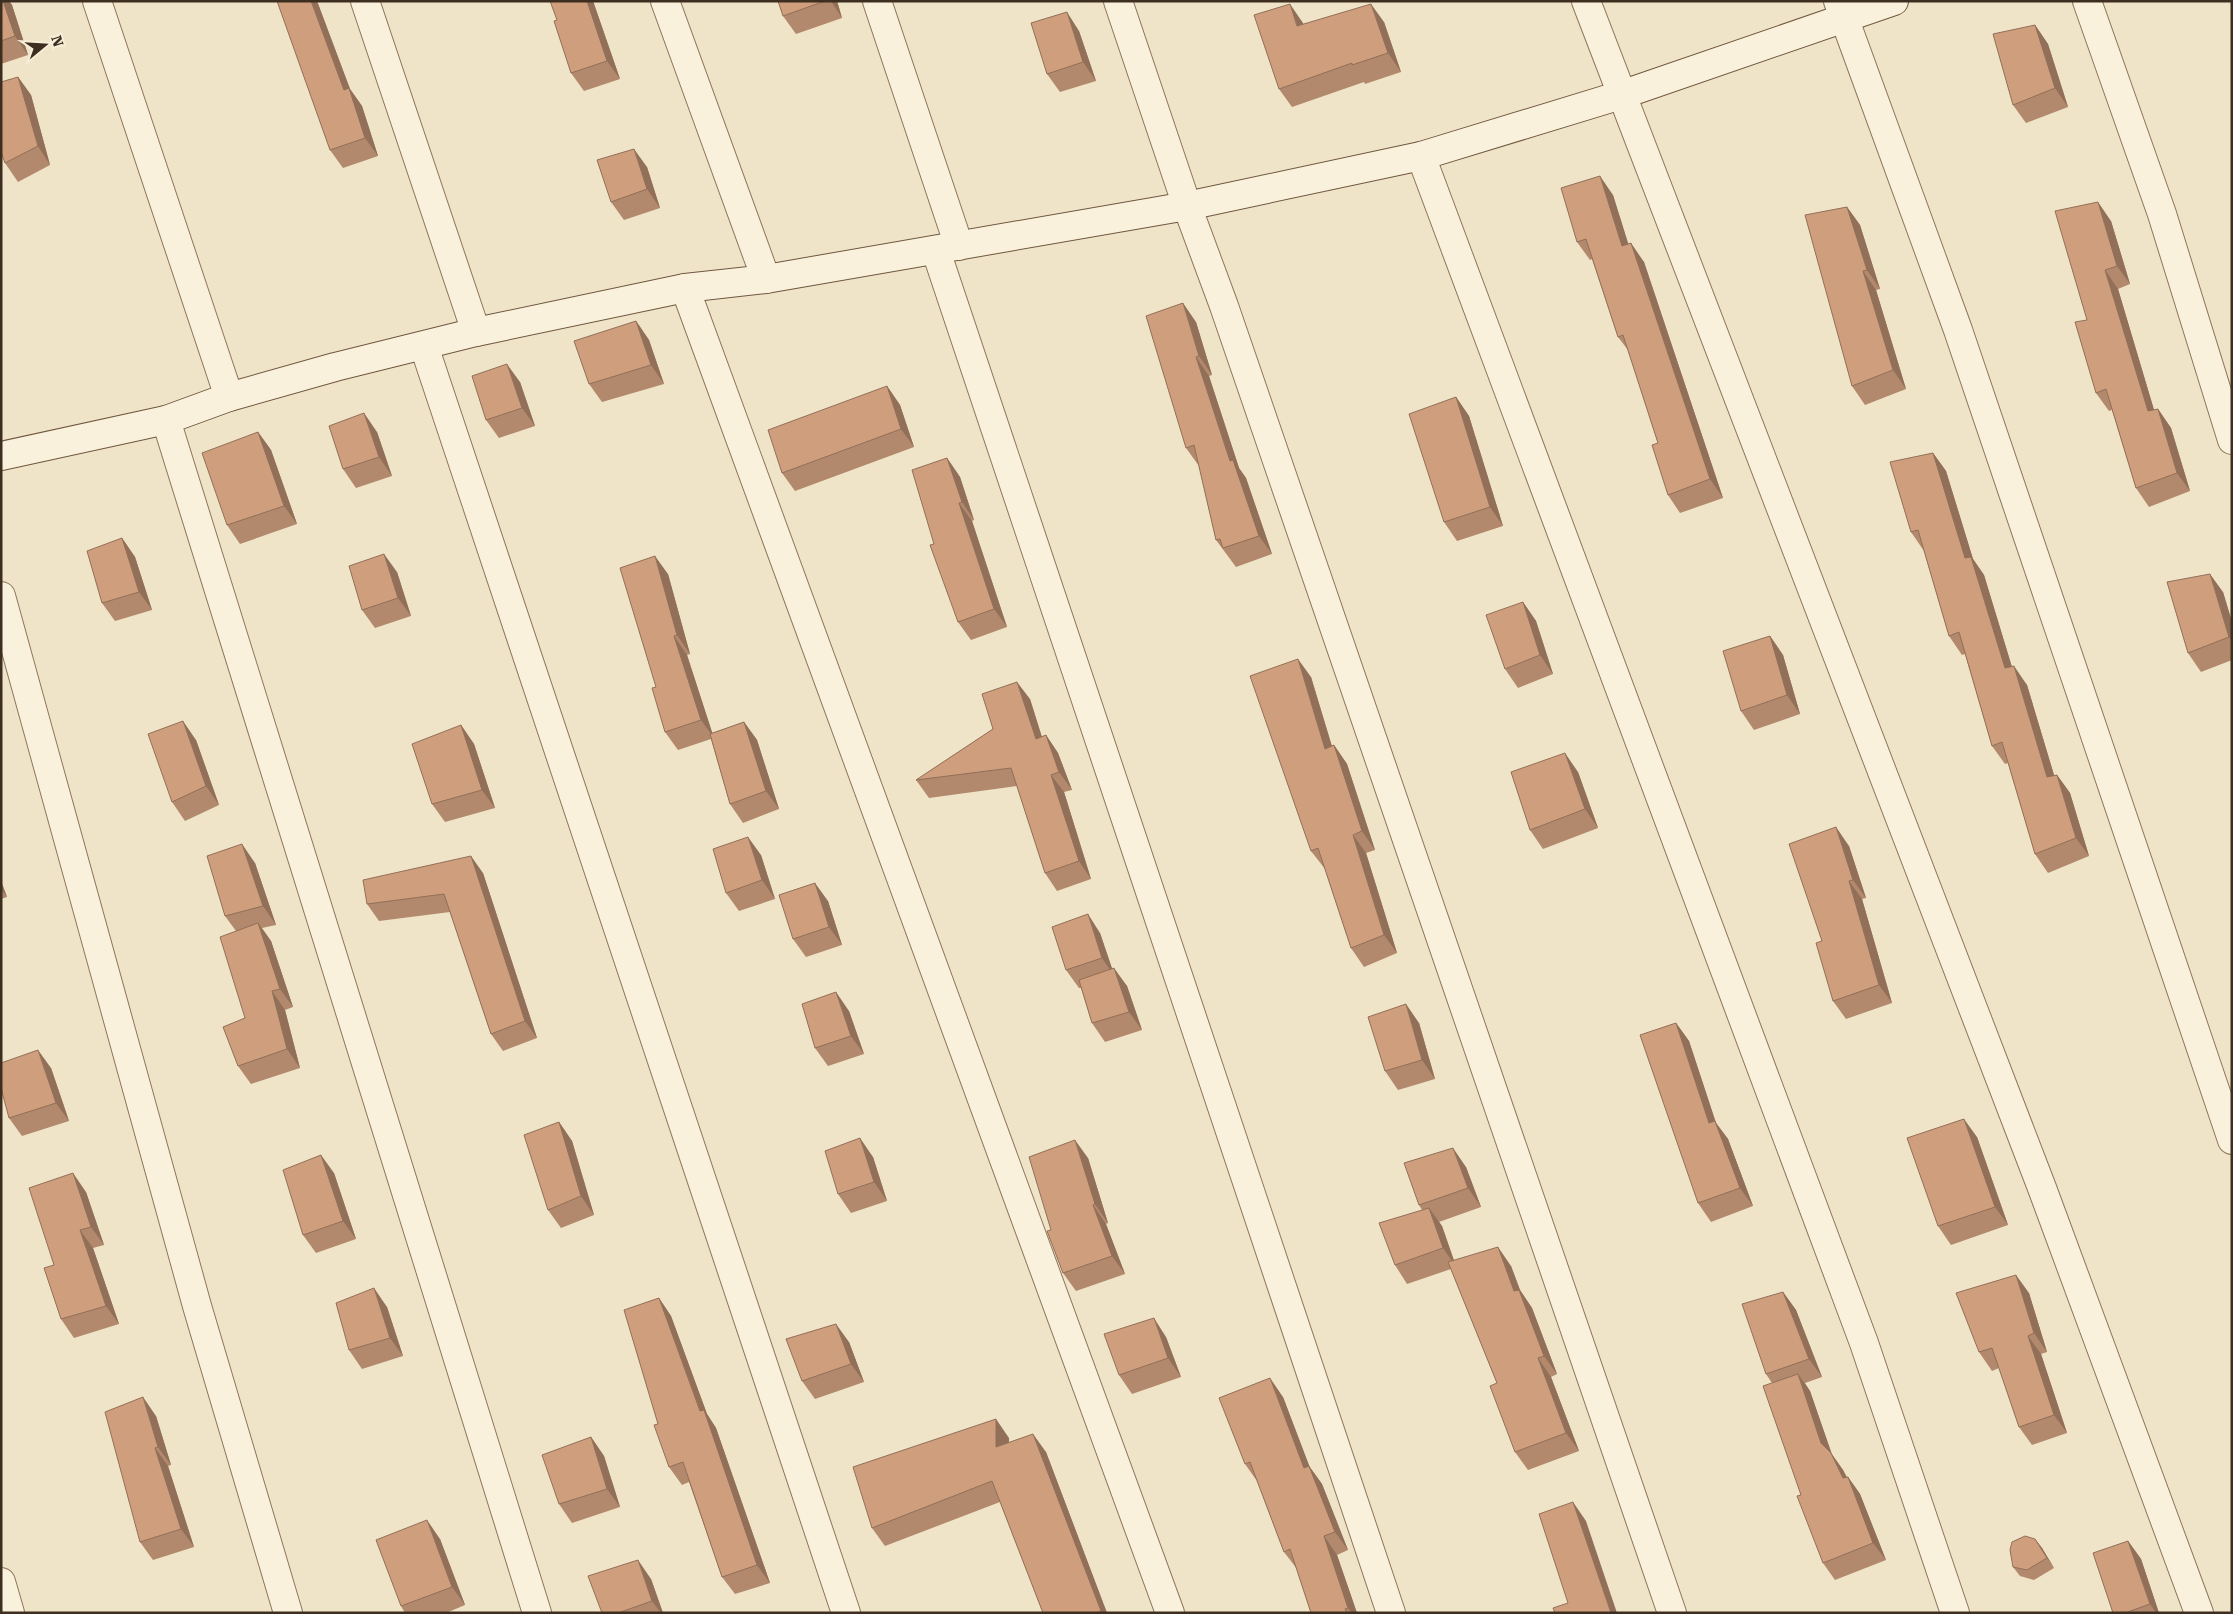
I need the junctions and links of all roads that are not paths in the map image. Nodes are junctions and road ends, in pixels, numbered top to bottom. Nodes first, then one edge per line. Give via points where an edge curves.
1 (97, 1) edge
2 (365, 1) edge
3 (665, 1) edge
4 (877, 1) edge
5 (1118, 1) edge
6 (1586, 1) edge
7 (1894, 1) edge
8 (2087, 1) edge
9 (1841, 9) edge
10 (1621, 95) junction
11 (1421, 156) junction
12 (1186, 206) junction
13 (948, 248) junction
14 (766, 280) junction
15 (685, 288) junction
16 (476, 332) junction
17 (424, 346) junction
18 (229, 398) junction
19 (166, 420) junction
20 (2232, 440) edge
21 (1, 456) edge
22 (1, 596) edge
23 (2232, 1140) edge
24 (1, 1582) edge
25 (10, 1613) edge
26 (288, 1613) edge
27 (537, 1613) edge
28 (846, 1613) edge
29 (1170, 1613) edge
30 (1391, 1613) edge
31 (1672, 1613) edge
32 (1955, 1613) edge
33 (2199, 1613) edge

1 - 18 street
2 - 16 street
3 - 14 street
4 - 13 street
5 - 12 street
6 - 10 street
7 - 9 street
8 - 20 street via 2162,214
9 - 10 street
9 - 23 street via 1961,340
10 - 11 street
10 - 33 street via 2035,1169
11 - 12 street
11 - 32 street via 1864,1342
12 - 13 street
12 - 31 street via 1224,306
13 - 14 street
13 - 30 street
14 - 15 street
15 - 16 street
15 - 29 street
16 - 17 street
17 - 18 street via 335,367
17 - 28 street
18 - 19 street
19 - 21 street
19 - 27 street
22 - 26 street via 197,1306
24 - 25 street

